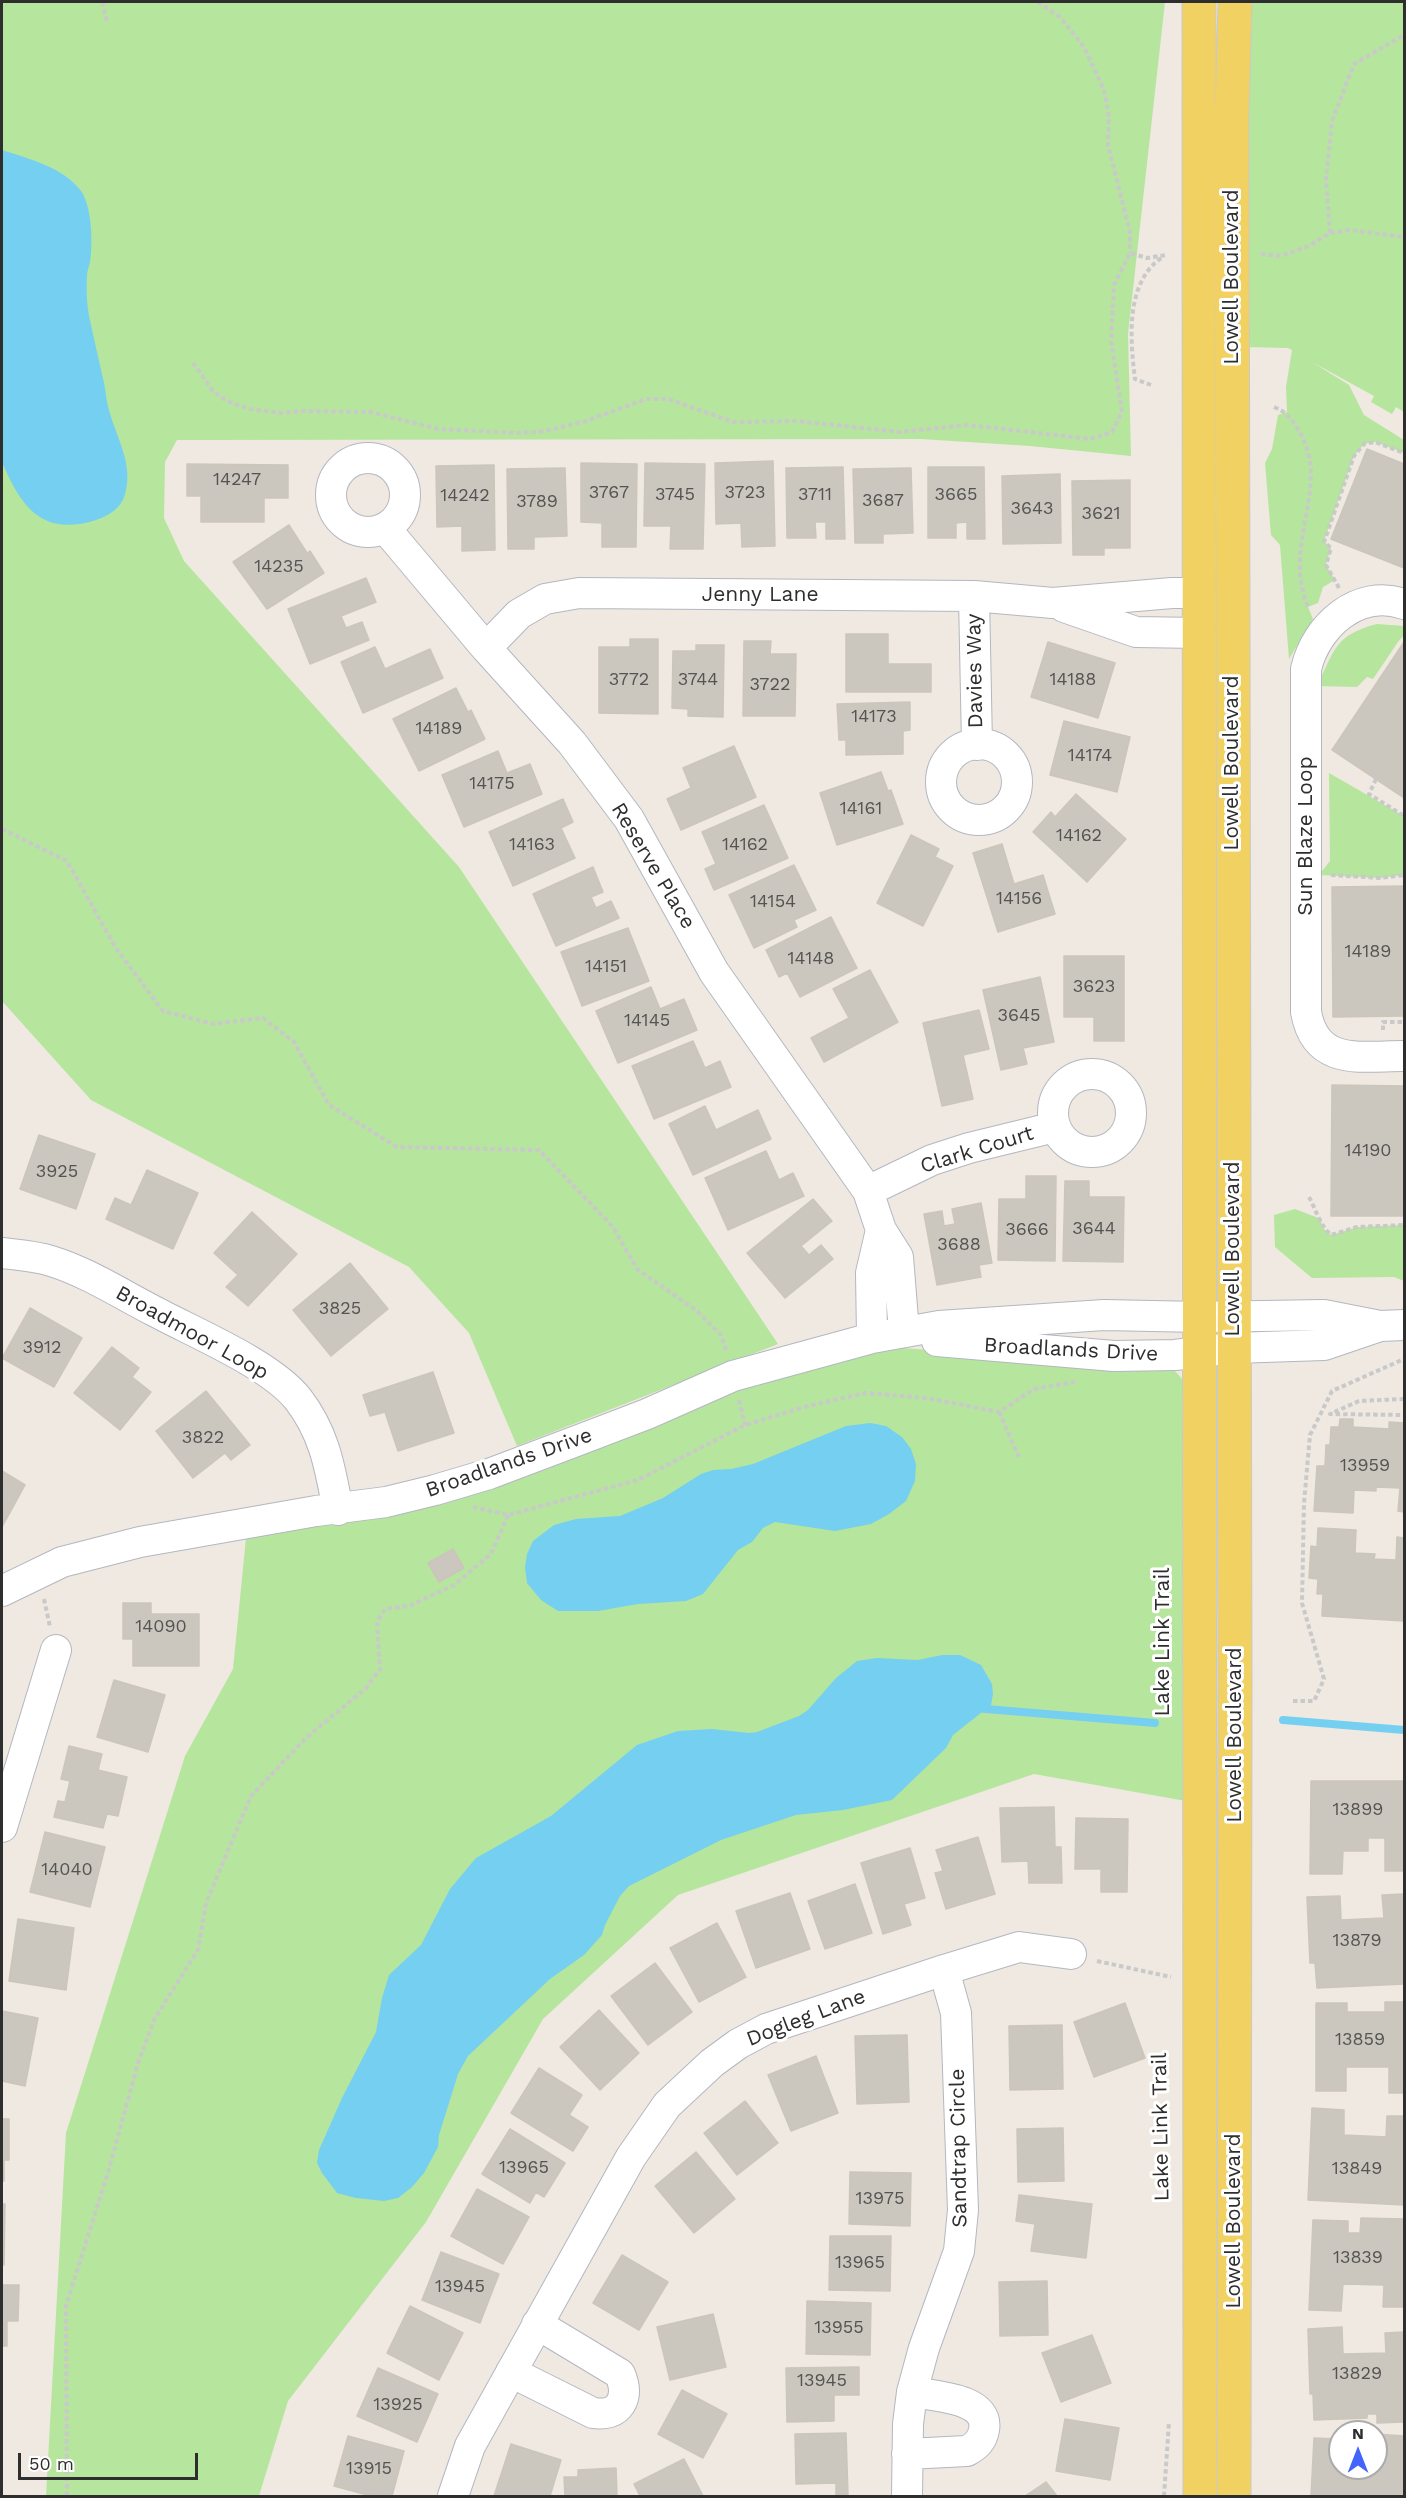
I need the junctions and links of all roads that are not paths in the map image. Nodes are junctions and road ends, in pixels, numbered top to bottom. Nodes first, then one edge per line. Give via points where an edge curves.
1 (1199, 2) edge
2 (1235, 2) edge
3 (385, 528) dead end
4 (1199, 593) junction
5 (974, 596) junction
6 (1053, 603) junction
7 (1404, 604) edge
8 (1199, 633) junction
9 (486, 648) junction
10 (976, 745) dead end
11 (1394, 1048) edge
12 (1054, 1127) dead end
13 (868, 1191) junction
14 (881, 1230) junction
15 (2, 1253) edge
16 (1200, 1317) junction
17 (1392, 1325) edge
18 (904, 1332) junction
19 (1233, 1332) junction
20 (872, 1338) junction
21 (1201, 1352) junction
22 (338, 1510) junction
23 (2, 1591) edge
24 (56, 1650) dead end
25 (2, 1827) edge
26 (1071, 1954) road end
27 (944, 1970) junction
28 (537, 2324) junction
29 (511, 2372) junction
30 (912, 2392) junction
31 (907, 2454) junction
32 (453, 2496) edge
33 (907, 2496) edge
34 (1200, 2496) edge
35 (1234, 2496) edge

1 - 4 main road, Lowell Boulevard
2 - 19 main road, Lowell Boulevard
3 - 9 street, Reserve Place
4 - 6 street, Jenny Lane
4 - 8 main road, Lowell Boulevard
5 - 6 street, Jenny Lane
5 - 9 street, Jenny Lane via 579,593 545,599 519,614
5 - 10 street, Davies Way
6 - 8 street, Jenny Lane via 1136,632
7 - 11 street, Sun Blaze Loop via 1362,604 1339,615 1325,629 1306,669 1307,1019 1317,1041 1343,1056
8 - 16 main road, Lowell Boulevard
9 - 13 street, Reserve Place via 572,743 629,819 714,972
12 - 13 street, Clark Court via 932,1160
13 - 14 street, Reserve Place
14 - 18 street, Reserve Place via 898,1257
14 - 20 street via 871,1273
15 - 22 street, Broadmoor Loop via 52,1261 81,1273 237,1355 279,1382 297,1398 317,1429 328,1454
16 - 18 street, Broadlands Drive via 1104,1315 939,1326
16 - 19 street, Broadlands Drive
16 - 21 main road, Lowell Boulevard
17 - 19 street, Broadlands Drive via 1324,1345
18 - 20 street, Broadlands Drive
18 - 21 street, Broadlands Drive via 937,1342 1114,1356
19 - 21 street, Broadlands Drive
19 - 35 main road, Lowell Boulevard
20 - 22 street, Broadlands Drive via 734,1376 489,1474 435,1490
21 - 34 main road, Lowell Boulevard
22 - 23 street, Broadlands Drive via 140,1542 62,1562
24 - 25 street
26 - 27 street, Dogleg Lane via 1019,1947
27 - 28 street, Dogleg Lane via 766,2029 712,2063 653,2123
27 - 30 street, Sandtrap Circle via 957,2025 963,2210 959,2251
28 - 29 street, Dogleg Lane
28 - 29 street via 620,2374 625,2385 624,2397 611,2412 592,2413
29 - 32 street, Dogleg Lane via 470,2446
30 - 31 street, Sandtrap Circle
30 - 31 street via 968,2403 978,2409 985,2426 982,2438 967,2451
31 - 33 street, Sandtrap Circle

